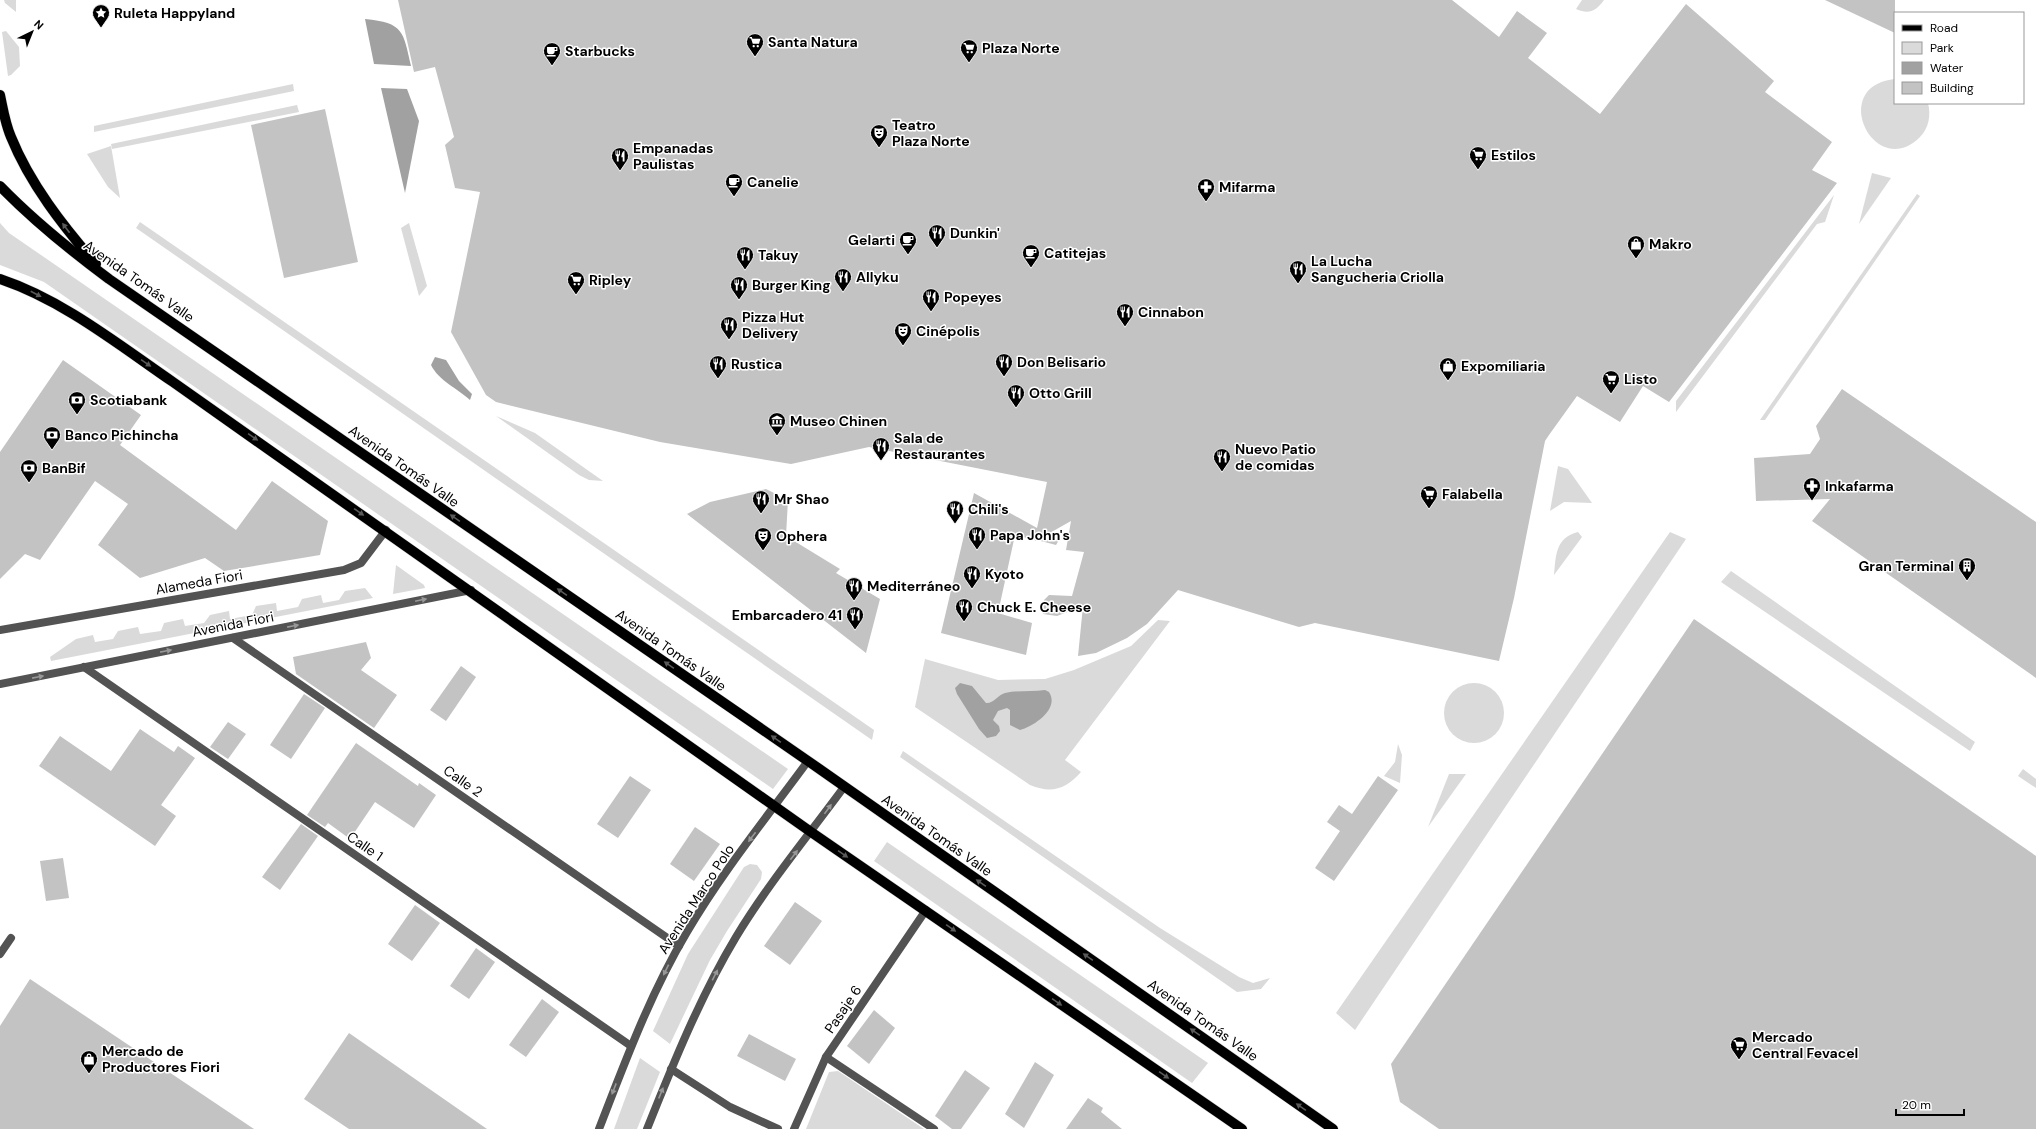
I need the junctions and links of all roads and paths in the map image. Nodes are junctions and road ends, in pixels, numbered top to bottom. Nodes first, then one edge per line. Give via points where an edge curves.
1 (0, 95) edge
2 (0, 186) edge
3 (0, 279) edge
4 (109, 279) junction
5 (386, 530) junction
6 (471, 590) junction
7 (0, 630) edge
8 (233, 638) junction
9 (84, 667) junction
10 (0, 684) edge
11 (808, 761) junction
12 (844, 787) junction
13 (775, 806) junction
14 (811, 832) junction
15 (926, 910) junction
16 (11, 938) dead end
17 (679, 946) junction
18 (0, 954) edge
19 (631, 1046) junction
20 (826, 1057) junction
21 (671, 1069) junction
22 (599, 1129) edge
23 (647, 1129) edge
24 (778, 1129) edge
25 (794, 1129) edge
26 (934, 1129) edge
27 (1242, 1129) edge
28 (1333, 1129) edge

4 -> 1 main road via 68,230 32,177 11,137
2 - 4 main road, Avenida Tomás Valle via 26,213
3 -> 5 main road via 33,292 77,317
11 -> 4 main road, Avenida Tomás Valle
5 - 6 main road
5 - 7 street, Alameda Fiori via 361,563 344,570
8 -> 6 street, Avenida Fiori
6 - 13 main road
9 -> 8 street, Avenida Fiori
8 - 17 street, Calle 2
10 -> 9 street, Avenida Fiori
9 - 19 street, Calle 1
11 - 12 main road, Avenida Tomás Valle
11 - 13 street, Avenida Marco Polo
14 -> 12 street
28 -> 12 main road, Avenida Tomás Valle
13 - 14 main road
13 -> 17 street, Avenida Marco Polo via 705,904
14 -> 15 main road
21 -> 14 street via 736,937
15 - 20 street, Pasaje 6
15 -> 27 main road
16 - 18 street
17 -> 19 street, Avenida Marco Polo
19 -> 22 street, Avenida Marco Polo
20 - 25 street, Pasaje 6
20 - 26 street
23 -> 21 street
21 - 24 street via 730,1106

